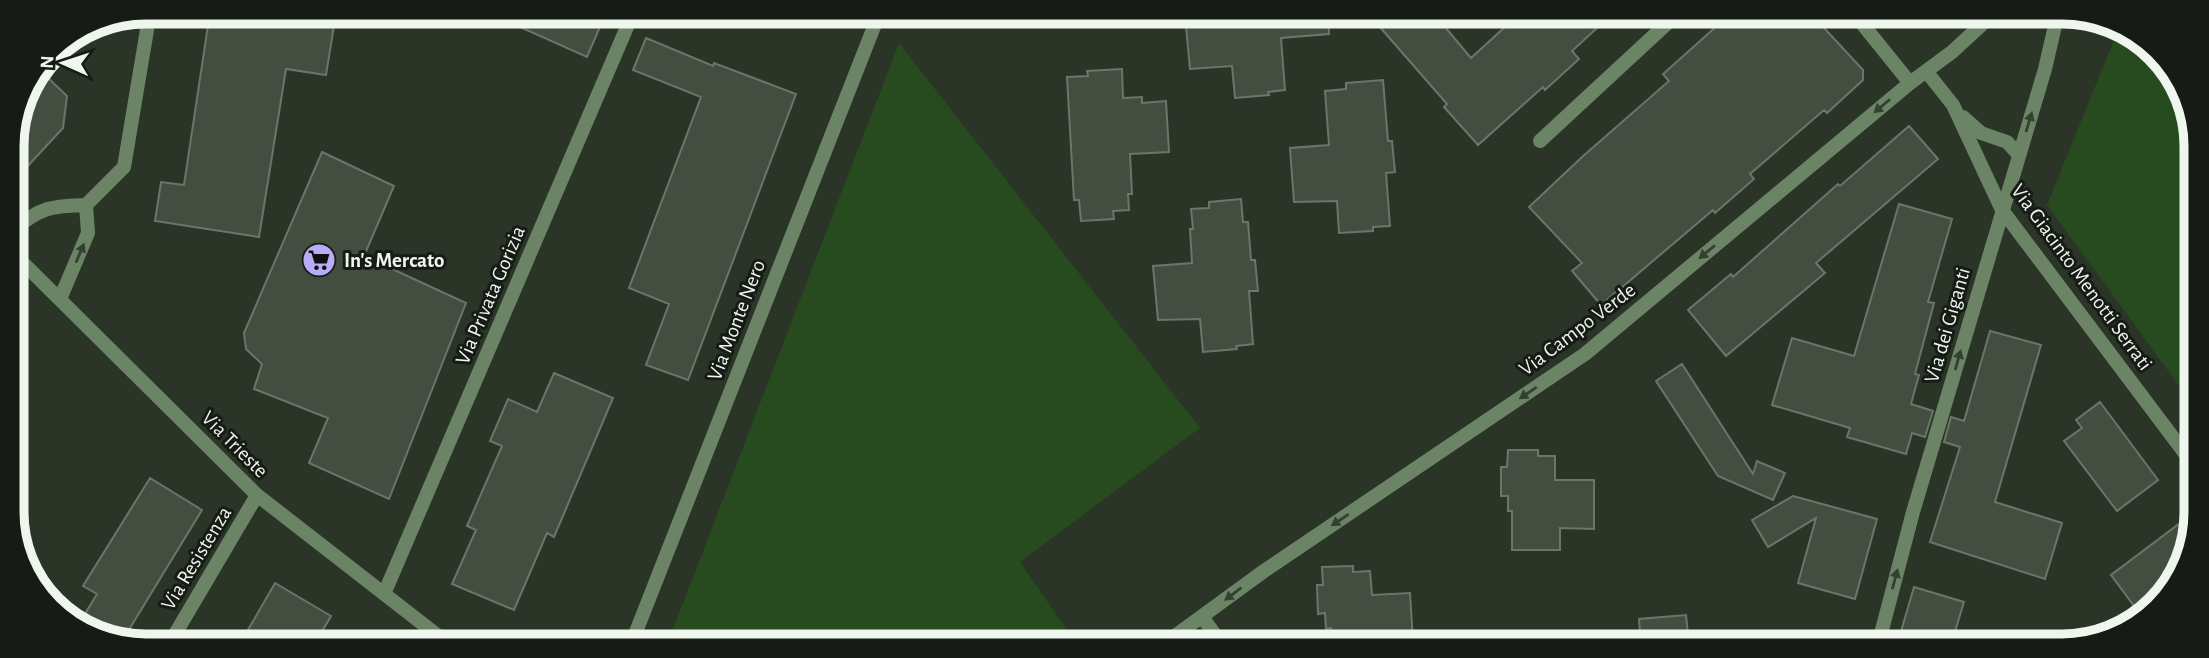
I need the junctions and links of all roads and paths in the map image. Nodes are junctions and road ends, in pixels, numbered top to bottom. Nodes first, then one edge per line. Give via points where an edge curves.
1 (148, 24) edge
2 (628, 24) edge
3 (875, 24) edge
4 (1666, 24) edge
5 (1862, 24) edge
6 (1982, 24) edge
7 (2055, 24) edge
8 (1926, 71) junction
9 (1910, 83) junction
10 (1953, 105) junction
11 (1540, 141) dead end
12 (2019, 155) junction
13 (86, 205) junction
14 (2002, 211) junction
15 (25, 221) edge
16 (25, 264) edge
17 (60, 299) junction
18 (2184, 452) edge
19 (257, 495) junction
20 (384, 594) junction
21 (1202, 617) junction
22 (1178, 633) edge
23 (1214, 633) edge
24 (1881, 633) edge
25 (174, 634) edge
26 (435, 634) edge
27 (635, 634) edge

1 - 13 street via 124,167
2 - 20 street, Via Privata Gorizia
3 - 27 street, Via Monte Nero
4 - 11 street
5 - 9 street
6 - 8 street, Via Campo Verde
12 -> 7 street, Via dei Giganti
8 - 9 street, Via Campo Verde
8 - 10 street, Via Giacinto Menotti Serrati
9 -> 21 street, Via Campo Verde via 1585,354
10 - 12 street, Via Giacinto Menotti Serrati via 1981,134 2007,142
10 - 14 street, Via Giacinto Menotti Serrati
12 - 14 street, Via dei Giganti
13 - 15 street via 53,206
17 -> 13 street via 88,233
14 - 18 street, Via Giacinto Menotti Serrati
24 -> 14 street, Via dei Giganti
16 - 17 street, Via Trieste
17 - 19 street, Via Trieste
19 - 20 street, Via Trieste
19 - 25 street, Via Resistenza
20 - 26 street, Via Trieste
21 - 22 street, Via Campo Verde
21 - 23 street

